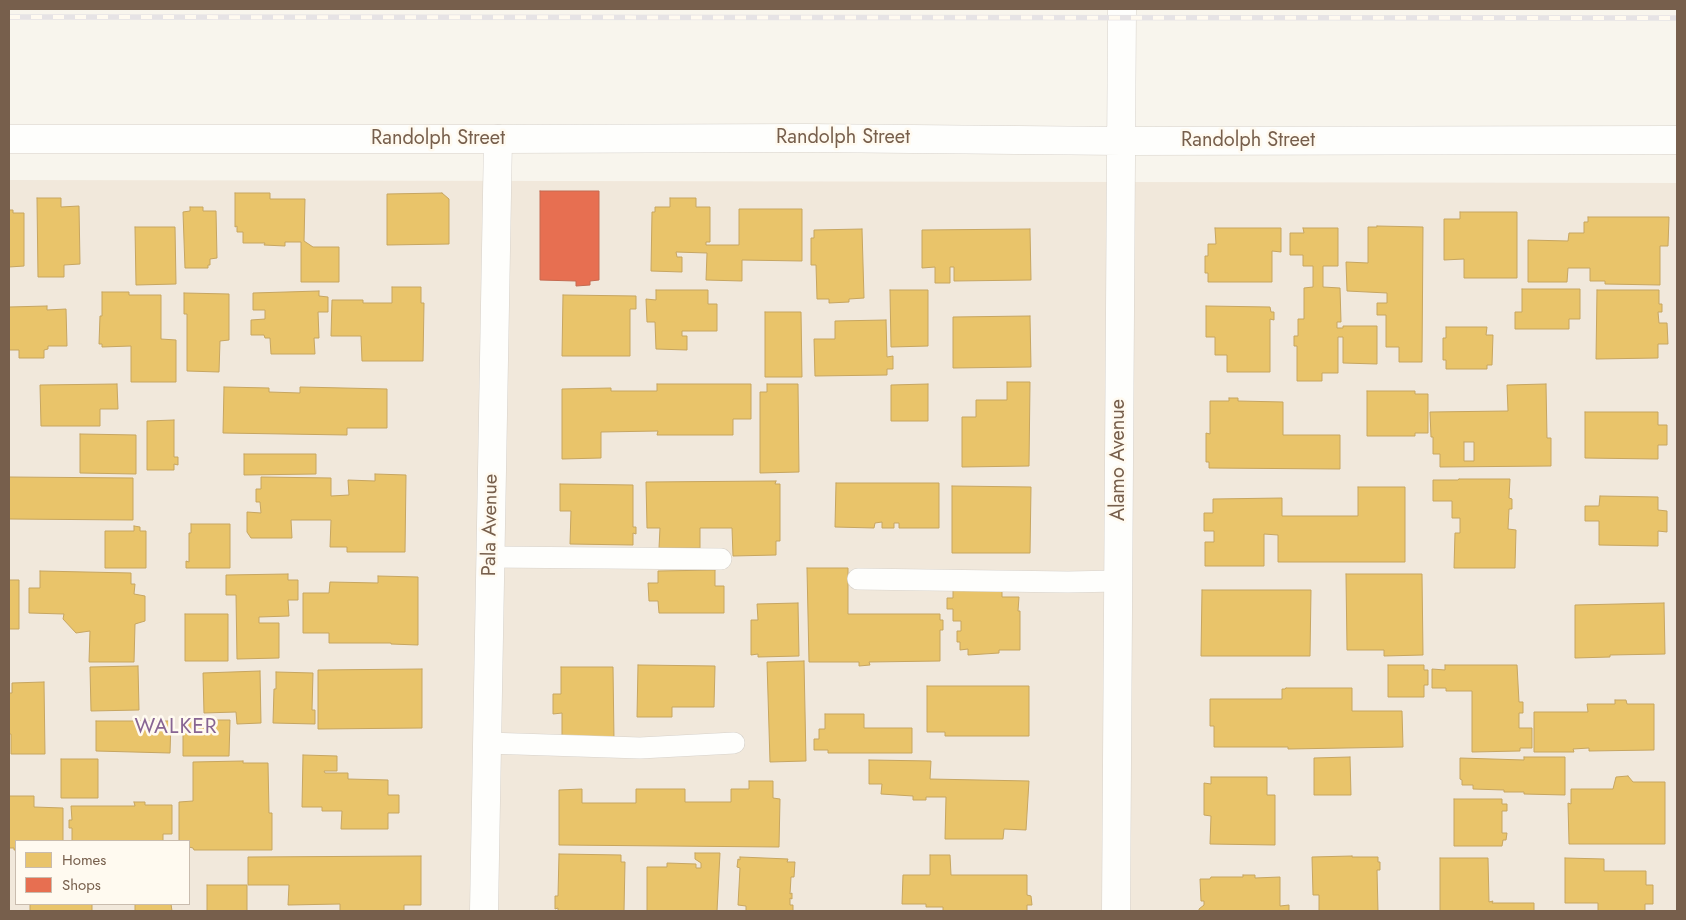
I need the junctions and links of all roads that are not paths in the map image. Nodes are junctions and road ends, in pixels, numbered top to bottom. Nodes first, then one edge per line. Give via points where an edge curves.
1 (1122, 9) edge
2 (9, 139) edge
3 (498, 139) junction
4 (1677, 140) edge
5 (1122, 141) junction
6 (490, 557) junction
7 (721, 559) dead end
8 (858, 579) dead end
9 (1118, 581) junction
10 (487, 743) junction
11 (734, 743) dead end
12 (484, 911) edge
13 (1116, 911) edge

1 - 5 street, Alamo Avenue
2 - 3 street, Randolph Street
3 - 5 street, Randolph Street
3 - 6 street, Pala Avenue
4 - 5 street, Randolph Street
5 - 9 street, Alamo Avenue
6 - 7 lane
6 - 10 street, Pala Avenue
8 - 9 lane
9 - 13 street, Alamo Avenue
10 - 11 lane via 640,748
10 - 12 street, Pala Avenue

